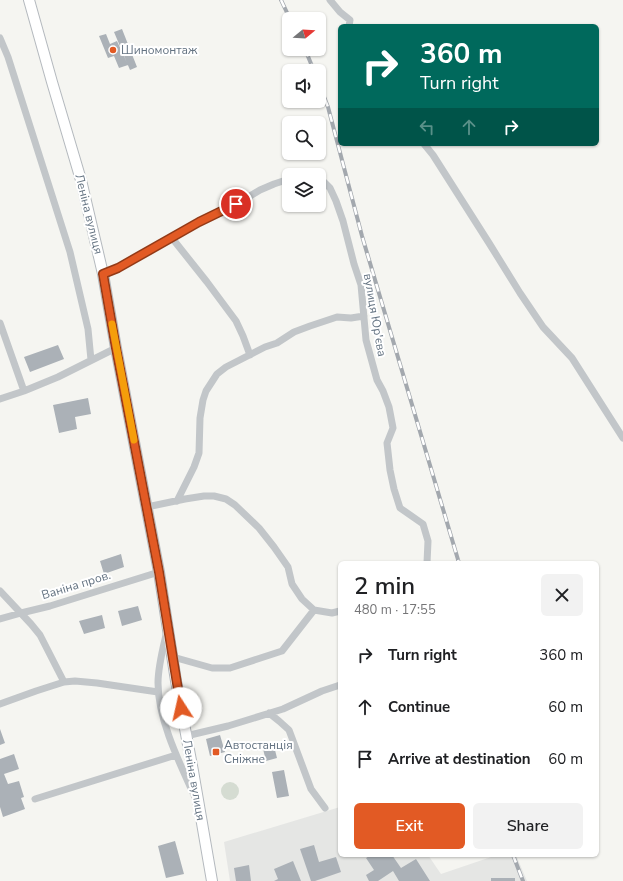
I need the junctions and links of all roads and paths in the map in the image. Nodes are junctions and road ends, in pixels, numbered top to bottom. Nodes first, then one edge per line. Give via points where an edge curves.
1 (29, 0) edge
2 (330, 0) edge
3 (349, 24) edge
4 (0, 38) edge
5 (426, 146) edge
6 (282, 181) edge
7 (326, 184) edge
8 (172, 238) junction
9 (103, 274) junction
10 (364, 316) junction
11 (0, 323) edge
12 (116, 348) junction
13 (250, 355) junction
14 (91, 360) junction
15 (24, 391) junction
16 (0, 399) edge
17 (623, 438) edge
18 (177, 501) junction
19 (147, 507) junction
20 (427, 561) edge
21 (159, 572) junction
22 (0, 591) edge
23 (314, 610) junction
24 (338, 612) edge
25 (21, 613) junction
26 (0, 619) edge
27 (168, 625) junction
28 (173, 657) junction
29 (64, 682) junction
30 (338, 686) edge
31 (158, 692) junction
32 (0, 704) edge
33 (268, 713) junction
34 (186, 736) junction
35 (176, 755) junction
36 (35, 799) dead end
37 (199, 807) junction
38 (325, 808) dead end
39 (212, 881) edge

1 - 9 main road, Леніна вулиця via 81,180
2 - 3 street via 350,20
4 - 14 street via 70,252 88,329
5 - 17 street via 543,327 572,358
6 - 8 street via 260,190
7 - 10 street, вулиця Юр'єва via 330,188 343,221 361,285
8 - 9 street
8 - 13 street via 236,321
9 - 12 main road, Леніна вулиця
10 - 13 street via 337,317 323,321 294,332
10 - 20 street, вулиця Юр'єва via 372,366 389,407 393,428 387,443 394,489 400,508 423,524 428,541
11 - 15 street
12 - 14 street
12 - 19 main road, Леніна вулиця
13 - 18 street via 217,374 206,391 200,418 199,453
14 - 15 street
15 - 16 street
18 - 19 street
18 - 23 street via 214,496 235,505 274,547 288,567 292,584
19 - 21 main road, Леніна вулиця
21 - 25 street, Ваніна пров.
21 - 27 main road, Леніна вулиця
22 - 25 street
23 - 24 street
23 - 28 street via 282,651 230,668 212,668
25 - 26 street, Ваніна пров.
25 - 29 street via 40,636
27 - 28 main road, Леніна вулиця
27 - 31 street via 158,672
28 - 34 main road, Леніна вулиця
29 - 31 street via 97,683
29 - 32 street
30 - 33 street
31 - 35 street via 164,721
33 - 34 street
33 - 38 street via 289,730 311,789
34 - 37 main road, Леніна вулиця
35 - 36 street
35 - 37 street
37 - 39 main road, Леніна вулиця

